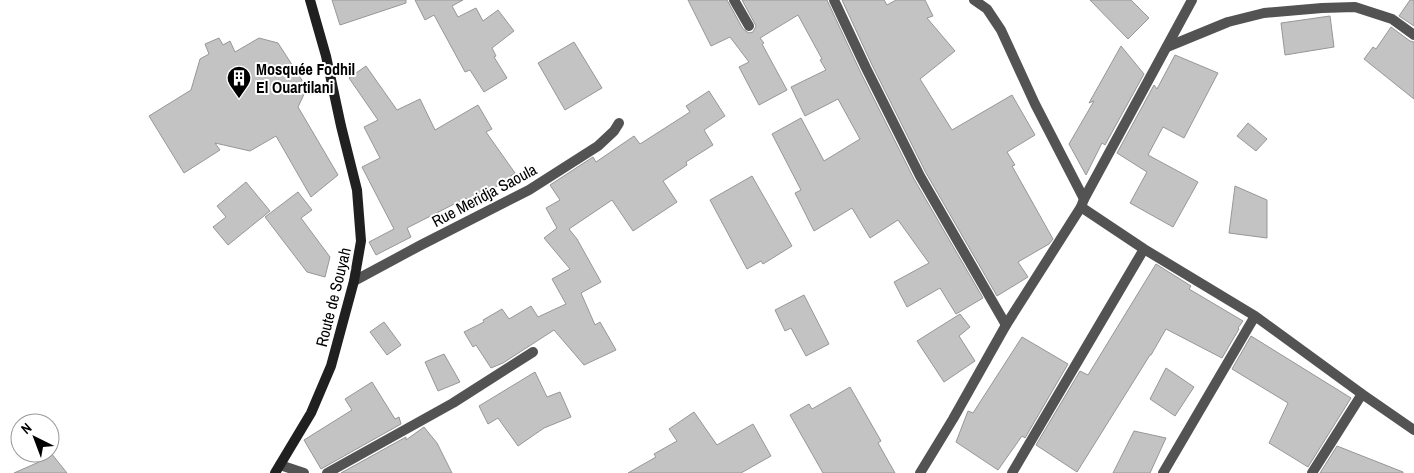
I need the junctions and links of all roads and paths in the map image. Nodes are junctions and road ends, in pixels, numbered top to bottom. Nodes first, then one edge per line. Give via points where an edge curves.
1 (310, 0) edge
2 (734, 0) edge
3 (834, 0) edge
4 (974, 0) edge
5 (1192, 0) edge
6 (749, 26) dead end
7 (1414, 35) edge
8 (1167, 47) junction
9 (619, 123) dead end
10 (1083, 203) junction
11 (1144, 249) junction
12 (354, 281) junction
13 (1255, 316) junction
14 (1006, 325) junction
15 (533, 352) dead end
16 (1362, 394) junction
17 (1414, 430) edge
18 (278, 469) edge
19 (304, 473) edge
20 (327, 473) edge
21 (920, 473) edge
22 (1012, 473) edge
23 (1163, 473) edge
24 (1312, 473) edge

1 - 12 main road, Route de Souyah via 357,190 361,241
2 - 6 street
3 - 14 street via 920,176
4 - 10 street via 987,9 1001,30
5 - 8 street
7 - 8 street via 1392,19 1354,7 1322,8 1264,13 1228,22
8 - 10 street
9 - 12 street, Rue Meridja Saoula via 598,146 529,190
10 - 11 street
10 - 14 street
11 - 13 street
11 - 22 street
12 - 18 main road, Route de Souyah via 331,366 311,412
13 - 16 street
13 - 23 street
14 - 21 street
15 - 20 street via 453,403
16 - 17 street
16 - 24 street
18 - 19 street

